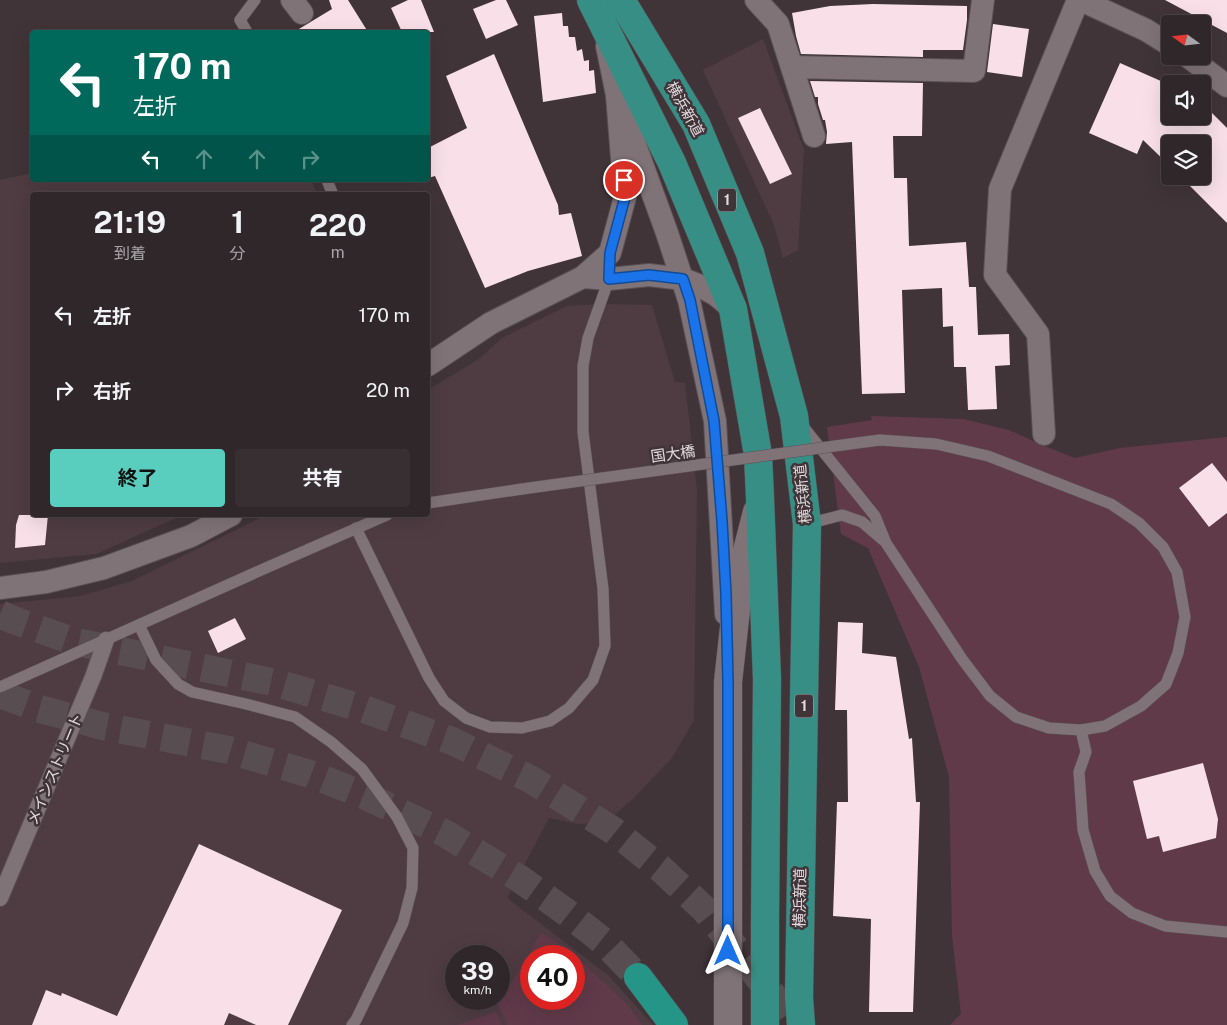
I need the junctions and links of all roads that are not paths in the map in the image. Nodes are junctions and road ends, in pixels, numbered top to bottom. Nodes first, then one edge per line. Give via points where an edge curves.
1 (256, 0) edge
2 (621, 0) edge
3 (756, 0) edge
4 (983, 0) edge
5 (1079, 0) edge
6 (597, 10) edge
7 (247, 30) edge
8 (1161, 39) edge
9 (1199, 65) edge
10 (792, 67) junction
11 (1227, 86) edge
12 (617, 95) junction
13 (814, 136) dead end
14 (610, 253) junction
15 (583, 277) junction
16 (609, 279) junction
17 (683, 279) junction
18 (733, 309) junction
19 (430, 364) edge
20 (794, 416) junction
21 (1044, 434) dead end
22 (760, 498) junction
23 (430, 503) edge
24 (227, 517) edge
25 (382, 517) edge
26 (806, 524) junction
27 (356, 528) junction
28 (886, 543) junction
29 (0, 588) edge
30 (139, 624) junction
31 (106, 640) junction
32 (728, 682) junction
33 (0, 687) edge
34 (1081, 730) junction
35 (0, 898) edge
36 (1227, 932) edge
37 (638, 977) tunnel mouth
38 (799, 997) junction
39 (352, 1025) edge
40 (674, 1025) edge
41 (728, 1025) edge
42 (765, 1025) edge
43 (793, 1025) edge
44 (801, 1025) edge
45 (809, 1025) edge

1 - 7 lane via 240,20
2 - 20 highway, 横浜新道 / 1 via 696,124 750,254
3 - 10 street via 778,24
4 - 10 street via 974,71
5 - 8 street
5 - 21 street via 1000,189 995,275 1038,334
6 - 12 street
6 - 18 highway via 672,163
9 - 11 street
10 - 13 street
12 - 14 street via 625,197
12 - 17 street
14 - 15 street
14 - 16 lane
15 - 16 street
15 - 19 street via 491,323
16 - 17 street via 649,275
16 - 27 lane via 588,338 583,366 583,432 603,589 605,646 593,680 570,708 550,721 522,728 490,727 466,718 444,701 429,678
17 - 18 street via 698,284
17 - 32 street via 714,421 726,594
18 - 22 highway via 758,455
20 - 26 highway, 横浜新道 / 1
20 - 28 lane via 875,516
22 - 32 street via 739,582
22 - 42 highway, bridge via 767,679
23 - 34 lane, 国大橋, bridge via 880,440 936,444 988,456 1111,504 1139,523 1163,547 1177,572 1185,617 1178,653 1166,684 1141,706 1105,726
24 - 29 street via 191,536 104,568 46,582
25 - 27 lane
26 - 28 lane via 842,515 862,522
26 - 38 highway, 横浜新道 / 1
27 - 30 lane
28 - 34 lane, 国大橋 via 990,696 1016,717 1049,728
30 - 31 lane
30 - 39 lane via 156,660 178,684 192,692 295,717 362,769 397,817 413,848 412,888 403,923
31 - 33 lane
31 - 35 street, メインストリート
32 - 41 street
34 - 36 lane via 1086,752 1079,772 1083,830 1095,871 1110,896 1132,913 1165,926
37 - 40 highway
38 - 43 street
38 - 44 highway, 横浜新道 / 1
38 - 45 street

